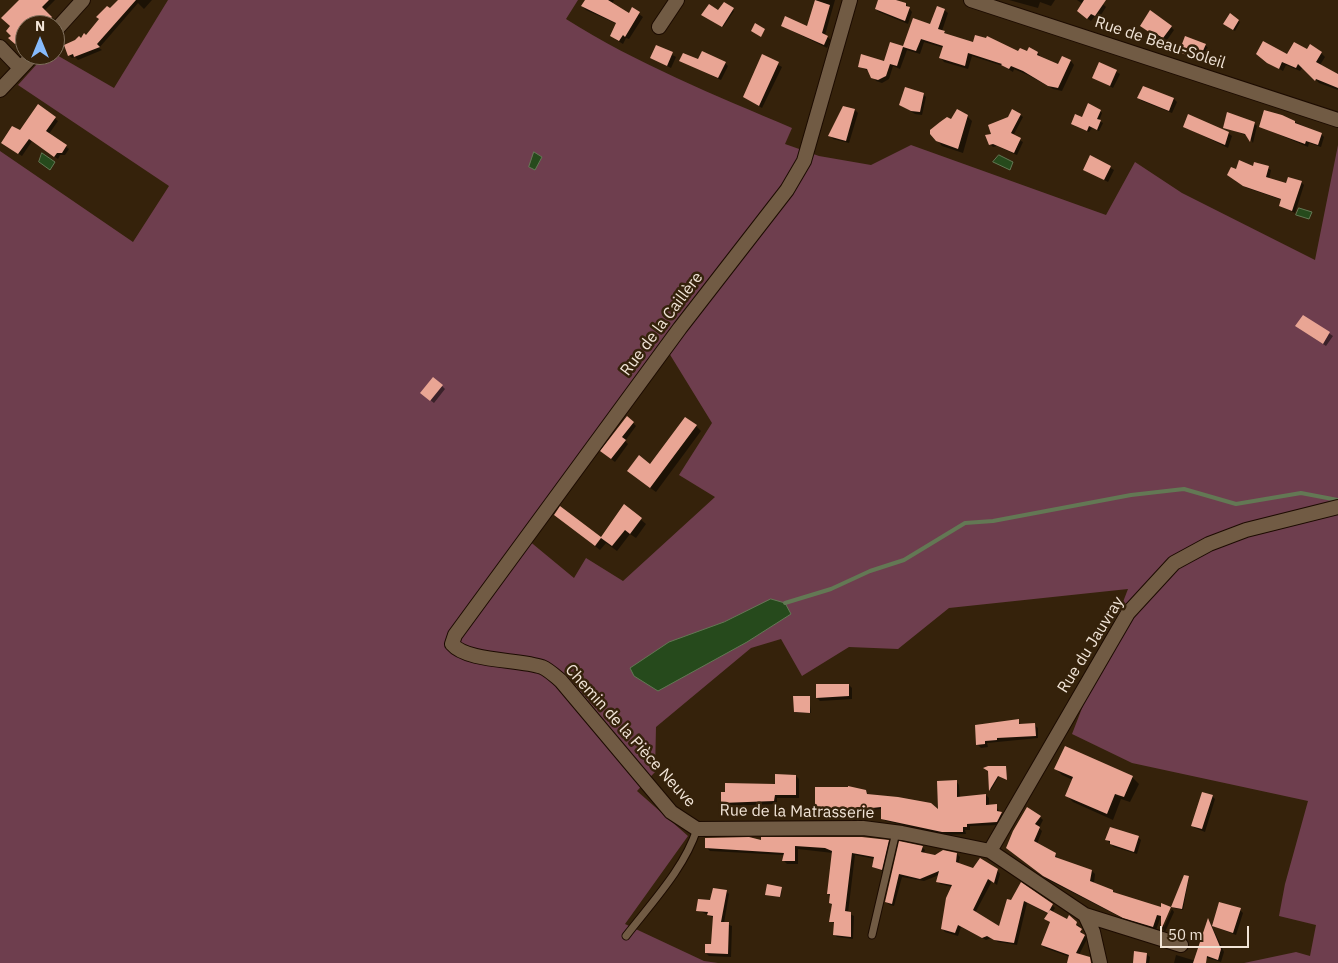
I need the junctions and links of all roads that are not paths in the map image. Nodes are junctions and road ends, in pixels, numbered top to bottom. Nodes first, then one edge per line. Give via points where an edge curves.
1 (83, 0) edge
2 (677, 0) edge
3 (850, 0) edge
4 (971, 0) edge
5 (65, 20) edge
6 (659, 27) dead end
7 (0, 48) edge
8 (23, 65) edge
9 (20, 68) junction
10 (0, 90) edge
11 (1338, 120) edge
12 (1338, 507) edge
13 (452, 644) joint
14 (697, 829) junction
15 (896, 832) junction
16 (990, 851) junction
17 (1084, 915) junction
18 (872, 935) dead end
19 (626, 936) dead end
20 (1181, 945) dead end
21 (1100, 963) edge

1 - 5 street
2 - 6 street
3 - 13 street, Rue de la Caillère via 804,161 787,190 663,352 455,635
4 - 11 street, Rue de Beau-Soleil
7 - 9 street
8 - 9 street
9 - 10 street
12 - 16 street, Rue du Jauvray via 1246,530 1209,544 1174,563 1128,613
13 - 14 street, Chemin de la Pièce Neuve via 468,654 544,668 561,681 671,812
14 - 15 street, Rue de la Matrasserie via 863,828
14 - 19 lane via 691,847 673,876
15 - 16 street, Rue de la Matrasserie
15 - 18 lane
16 - 17 street, Rue de la Matrasserie
17 - 20 street, Rue de la Matrasserie
17 - 21 street via 1093,932

